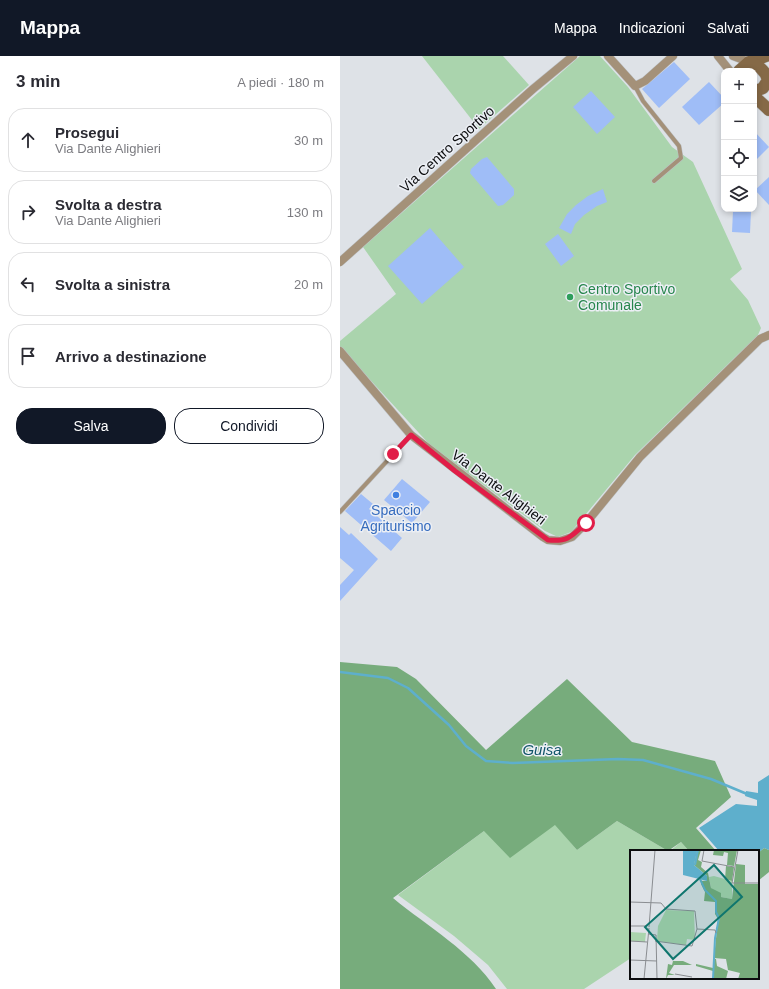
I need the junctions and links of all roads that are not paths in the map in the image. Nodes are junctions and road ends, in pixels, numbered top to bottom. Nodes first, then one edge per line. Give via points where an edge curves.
1 (573, 56) edge
2 (608, 56) edge
3 (673, 56) edge
4 (718, 56) edge
5 (733, 56) edge
6 (766, 56) edge
7 (750, 62) junction
8 (728, 68) edge
9 (743, 68) edge
10 (768, 78) edge
11 (635, 86) junction
12 (757, 91) edge
13 (757, 99) edge
14 (769, 110) edge
15 (654, 180) dead end
16 (340, 262) edge
17 (769, 335) edge
18 (340, 351) edge
19 (411, 435) junction
20 (340, 512) edge

1 - 16 street, Via Centro Sportivo
2 - 11 street
3 - 11 street via 645,82
4 - 8 street
5 - 7 street
6 - 7 street
7 - 9 street
7 - 10 street via 760,68
10 - 12 street via 763,88
11 - 15 lane via 643,101 679,146 681,158
13 - 14 street
17 - 19 street, Via Dante Alighieri via 760,338 640,457 572,537 560,541 543,537
18 - 19 street, Via Dante Alighieri
19 - 20 lane

